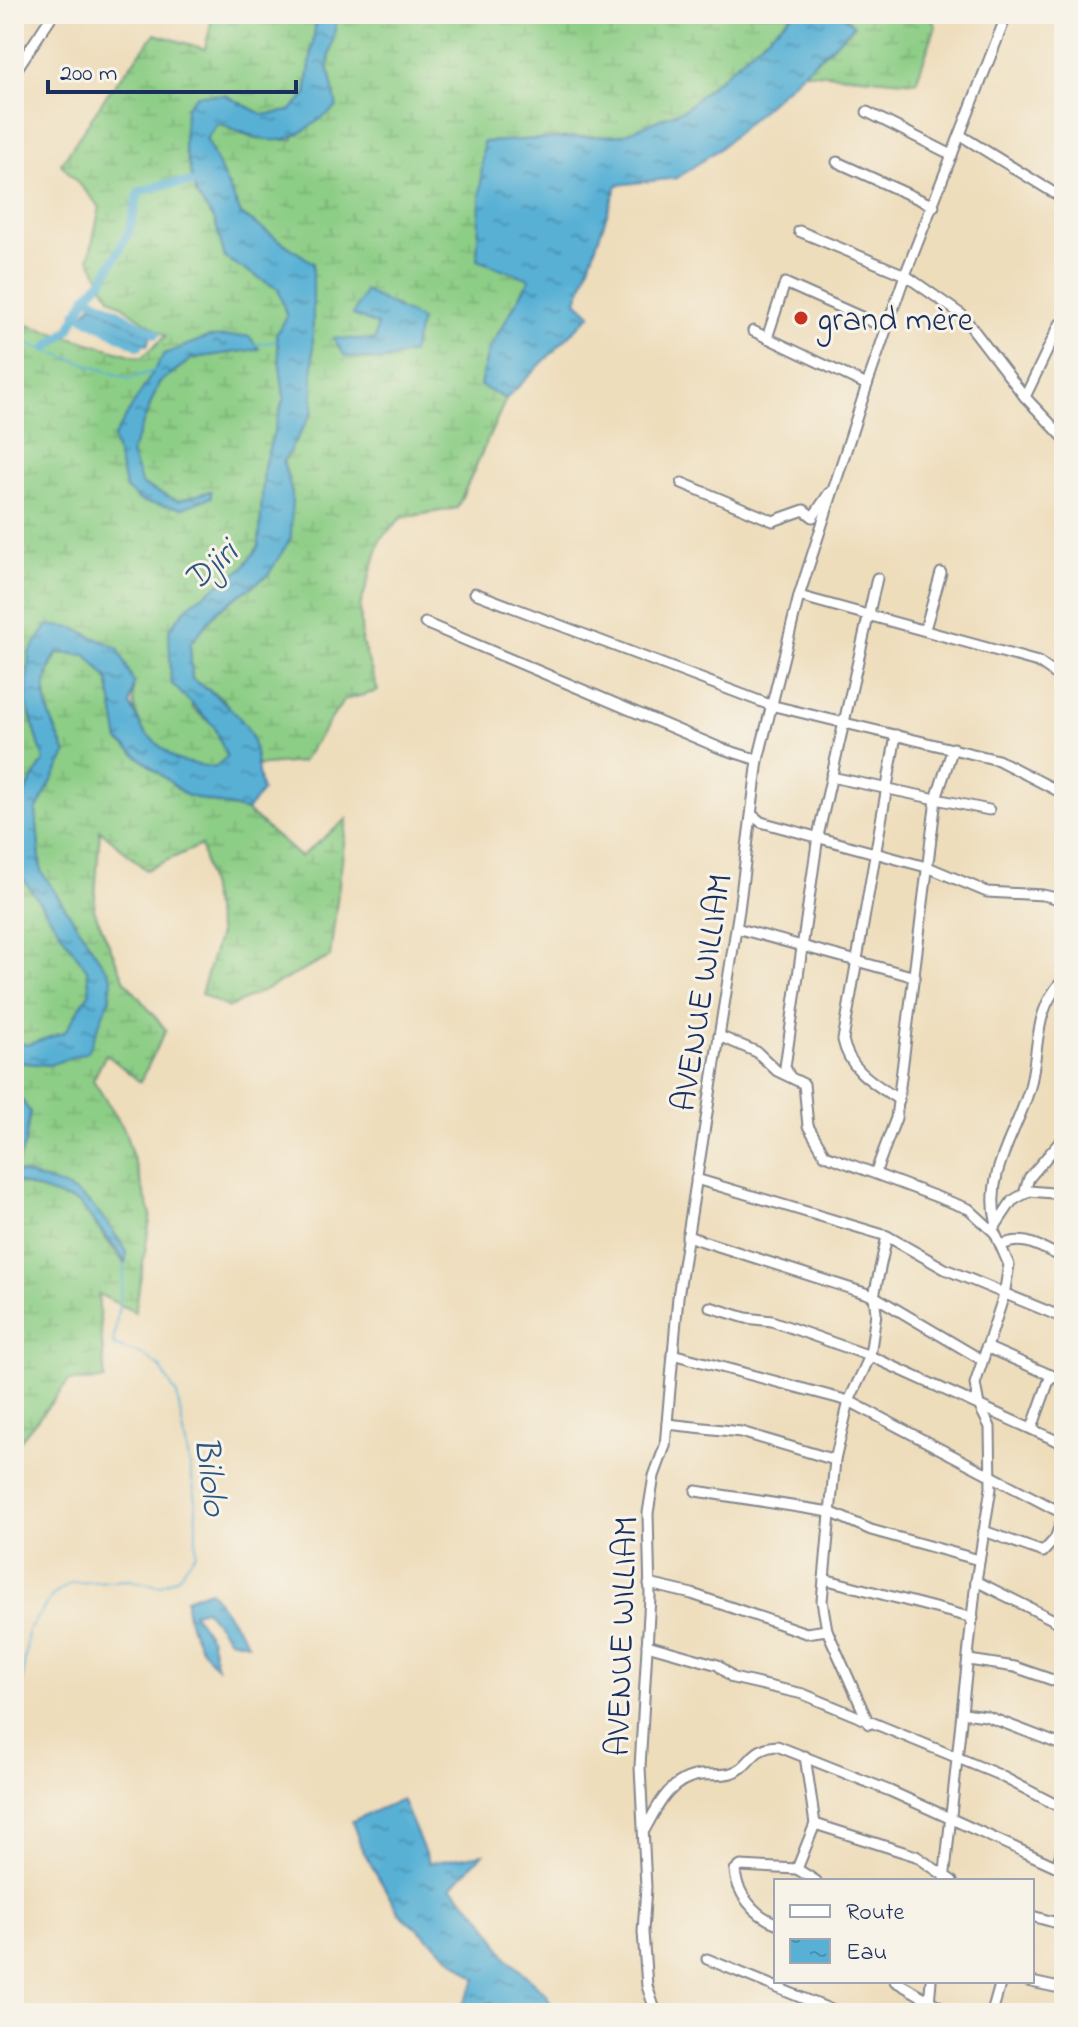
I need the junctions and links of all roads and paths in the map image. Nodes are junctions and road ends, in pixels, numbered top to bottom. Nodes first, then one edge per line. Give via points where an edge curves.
1 (53, 14) edge
2 (1007, 14) edge
3 (14, 73) edge
4 (867, 112) dead end
5 (960, 135) junction
6 (952, 155) junction
7 (837, 162) dead end
8 (1064, 199) edge
9 (934, 206) junction
10 (799, 231) dead end
11 (905, 275) junction
12 (1064, 326) edge
13 (886, 328) junction
14 (753, 331) dead end
15 (767, 338) junction
16 (867, 385) junction
17 (1025, 397) junction
18 (1064, 438) edge
19 (682, 483) dead end
20 (836, 485) junction
21 (941, 573) dead end
22 (877, 578) dead end
23 (475, 593) dead end
24 (799, 596) junction
25 (867, 615) junction
26 (425, 623) dead end
27 (925, 629) junction
28 (1064, 680) edge
29 (770, 705) junction
30 (844, 721) junction
31 (896, 735) junction
32 (953, 748) junction
33 (758, 760) junction
34 (831, 777) junction
35 (887, 790) junction
36 (1064, 794) edge
37 (936, 799) junction
38 (989, 810) dead end
39 (752, 815) junction
40 (818, 836) junction
41 (876, 853) junction
42 (930, 868) junction
43 (1064, 900) edge
44 (736, 928) junction
45 (802, 946) junction
46 (856, 963) junction
47 (915, 977) junction
48 (1064, 979) edge
49 (719, 1036) junction
50 (790, 1078) junction
51 (899, 1100) junction
52 (1064, 1137) edge
53 (876, 1171) junction
54 (696, 1179) junction
55 (1024, 1194) junction
56 (1064, 1194) edge
57 (996, 1221) junction
58 (995, 1233) junction
59 (687, 1236) junction
60 (887, 1236) junction
61 (1002, 1245) junction
62 (1064, 1258) edge
63 (1004, 1295) junction
64 (874, 1296) junction
65 (710, 1307) dead end
66 (1064, 1318) edge
67 (986, 1347) junction
68 (672, 1354) junction
69 (870, 1356) junction
70 (982, 1360) junction
71 (1051, 1375) junction
72 (1064, 1381) edge
73 (849, 1401) junction
74 (979, 1405) junction
75 (667, 1424) junction
76 (1032, 1428) junction
77 (1064, 1444) edge
78 (835, 1460) junction
79 (991, 1476) junction
80 (696, 1491) dead end
81 (830, 1512) junction
82 (984, 1531) junction
83 (979, 1560) junction
84 (824, 1579) junction
85 (976, 1581) junction
86 (649, 1584) junction
87 (973, 1618) junction
88 (1064, 1625) edge
89 (827, 1630) junction
90 (647, 1645) junction
91 (969, 1660) junction
92 (1064, 1684) edge
93 (964, 1713) junction
94 (869, 1724) junction
95 (1064, 1746) edge
96 (805, 1756) junction
97 (959, 1759) junction
98 (1064, 1809) edge
99 (951, 1820) junction
100 (815, 1824) junction
101 (643, 1832) junction
102 (1064, 1841) edge
103 (1060, 1868) edge
104 (797, 1869) junction
105 (944, 1877) edge
106 (811, 1879) edge
107 (1034, 1917) edge
108 (774, 1922) edge
109 (1064, 1925) edge
110 (707, 1959) dead end
111 (898, 1983) edge
112 (931, 1983) edge
113 (1000, 1983) edge
114 (1034, 1983) edge
115 (1064, 1989) edge
116 (928, 2000) junction
117 (656, 2013) edge
118 (839, 2013) edge
119 (928, 2013) edge
120 (951, 2013) edge
121 (992, 2013) edge

1 - 3 street
2 - 5 street, AVENUE WILLIAM
4 - 6 street
5 - 6 street, AVENUE WILLIAM
5 - 8 street
6 - 9 street, AVENUE WILLIAM
7 - 9 street
9 - 11 street, AVENUE WILLIAM
10 - 11 street
11 - 13 street, AVENUE WILLIAM
11 - 17 street via 962,315
12 - 17 street via 1060,324
13 - 15 street via 785,283
13 - 16 street, AVENUE WILLIAM
14 - 15 street
15 - 16 street
16 - 20 street, AVENUE WILLIAM
17 - 18 street
19 - 20 street via 773,521 804,510 813,517
20 - 24 street, AVENUE WILLIAM
21 - 27 street
22 - 25 street
23 - 29 street
24 - 25 street
24 - 29 street, AVENUE WILLIAM
25 - 27 street
25 - 30 street
26 - 33 street
27 - 28 street via 1044,665
29 - 30 street
29 - 33 street, AVENUE WILLIAM
30 - 31 street
30 - 34 street
31 - 32 street
31 - 35 street
32 - 36 street via 1021,769
32 - 37 street
33 - 39 street, AVENUE WILLIAM
34 - 35 street
34 - 40 street
35 - 37 street
35 - 41 street
37 - 38 street
37 - 42 street
39 - 40 street
39 - 44 street, AVENUE WILLIAM
40 - 41 street
40 - 45 street
41 - 42 street
41 - 46 street
42 - 43 street via 987,892
42 - 47 street
44 - 45 street
44 - 49 street, AVENUE WILLIAM
45 - 46 street
45 - 50 street via 785,1067
46 - 47 street
46 - 51 street via 843,1040 846,1056
47 - 51 street
48 - 57 street via 1041,1010 1030,1087 992,1191
49 - 50 street via 757,1052
49 - 54 street, AVENUE WILLIAM
50 - 53 street via 806,1086 808,1126 825,1155
51 - 53 street
52 - 55 street via 1029,1178
53 - 58 street via 969,1209
54 - 59 street, AVENUE WILLIAM
54 - 60 street
55 - 56 street
55 - 57 street
57 - 58 street
58 - 61 street
59 - 64 street
59 - 68 street, AVENUE WILLIAM
60 - 63 street
60 - 64 street
61 - 62 street via 1027,1241
61 - 63 street via 1009,1265
63 - 66 street
63 - 67 street
64 - 69 street
64 - 70 street
65 - 69 street via 772,1321
67 - 70 street
67 - 71 street
68 - 73 street
68 - 75 street, AVENUE WILLIAM
69 - 73 street
69 - 74 street
70 - 74 street via 975,1384
71 - 72 street
71 - 76 street
73 - 78 street
73 - 79 street
74 - 76 street
74 - 79 street via 990,1427
75 - 78 street via 741,1432
75 - 86 street, AVENUE WILLIAM via 648,1513
76 - 77 street
78 - 81 street
79 - 82 street
79 - 82 street via 1064,1514 1055,1539 1043,1552
80 - 81 street
81 - 83 street via 871,1530
81 - 84 street
82 - 83 street
83 - 85 street
84 - 87 street
84 - 89 street
85 - 87 street
85 - 88 street
86 - 89 street via 806,1633
86 - 90 street, AVENUE WILLIAM
87 - 91 street
89 - 94 street
90 - 94 street via 718,1665 733,1678 788,1689
90 - 101 street, AVENUE WILLIAM via 640,1767
91 - 92 street via 1015,1667
91 - 93 street
93 - 95 street via 986,1716
93 - 97 street
94 - 97 street
96 - 99 street
96 - 100 street
96 - 101 street via 764,1747 731,1773 682,1779 666,1793
97 - 98 street
97 - 99 street
99 - 103 street
99 - 105 street
100 - 104 street
100 - 105 street via 916,1856
101 - 117 street, AVENUE WILLIAM via 643,1932 647,1986
102 - 103 street
104 - 106 street
104 - 108 street via 735,1870 745,1897 760,1916
107 - 109 street
110 - 118 street
111 - 116 street
112 - 116 street
113 - 121 street
114 - 115 street
116 - 119 street
116 - 120 street

